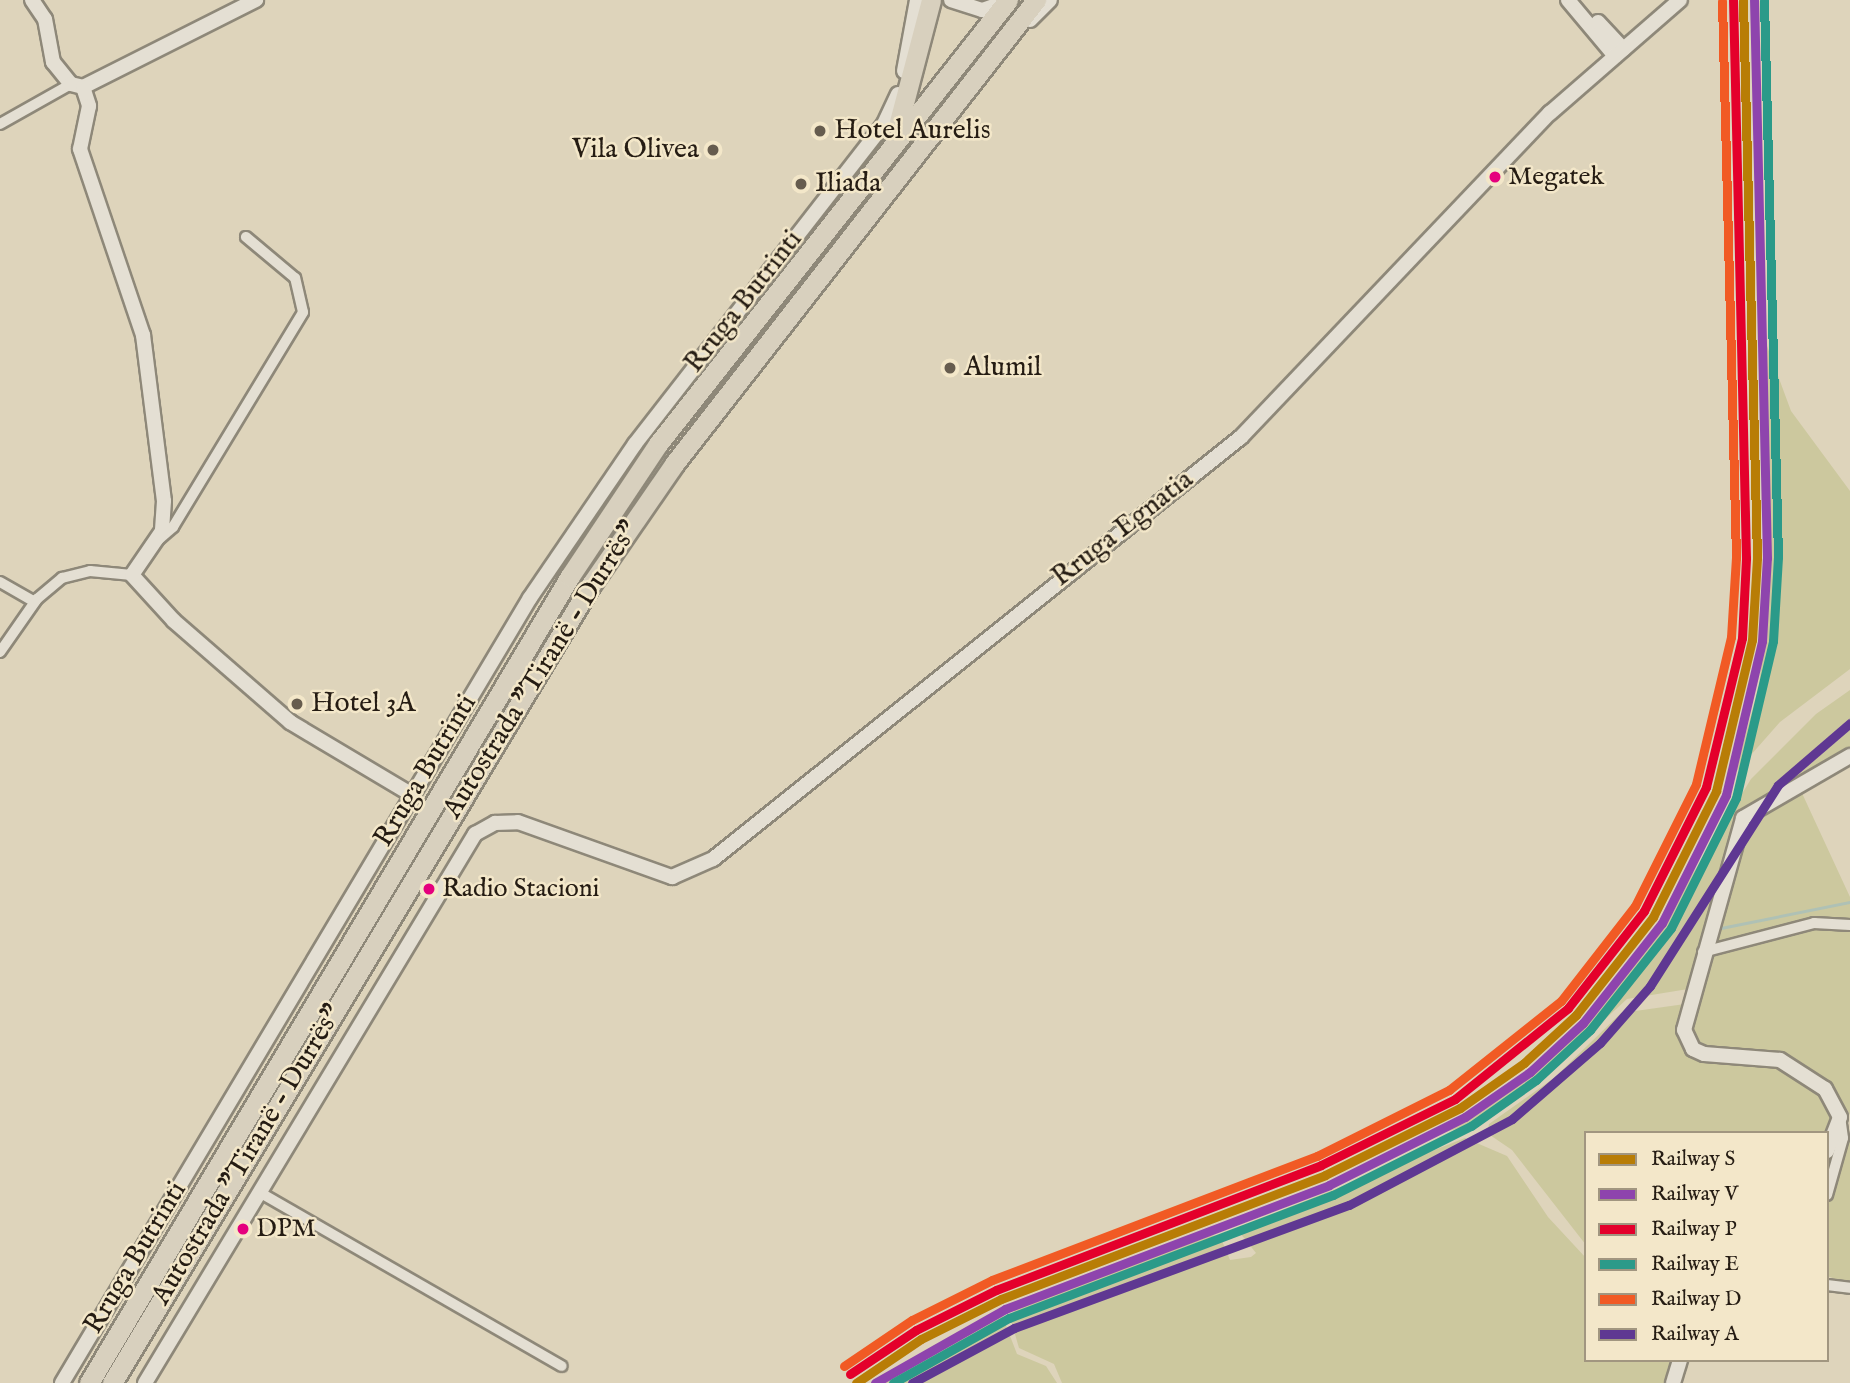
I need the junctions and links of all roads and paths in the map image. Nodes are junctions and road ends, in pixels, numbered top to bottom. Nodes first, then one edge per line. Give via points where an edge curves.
1 (32, 0) edge
2 (256, 0) edge
3 (917, 0) edge
4 (931, 0) edge
5 (951, 0) edge
6 (1036, 0) edge
7 (1050, 0) edge
8 (1568, 0) edge
9 (1578, 0) edge
10 (1680, 0) edge
11 (1007, 1) edge
12 (1645, 29) junction
13 (1600, 30) junction
14 (1002, 43) junction
15 (1619, 52) junction
16 (1594, 74) junction
17 (77, 86) junction
18 (897, 113) junction
19 (0, 124) edge
20 (889, 145) junction
21 (246, 237) dead end
22 (156, 542) junction
23 (132, 575) junction
24 (0, 582) edge
25 (35, 602) junction
26 (0, 652) edge
27 (1850, 756) edge
28 (411, 794) junction
29 (1850, 925) edge
30 (1703, 951) junction
31 (1840, 1116) junction
32 (1829, 1146) edge
33 (1829, 1188) edge
34 (258, 1192) junction
35 (1829, 1285) edge
36 (1847, 1288) edge
37 (1679, 1362) edge
38 (562, 1366) dead end
39 (62, 1383) edge
40 (89, 1383) edge
41 (112, 1383) edge
42 (145, 1383) edge
43 (1673, 1383) edge

1 - 17 main road via 45,19 53,62
2 - 17 main road
3 - 18 main road
4 - 18 highway
5 - 11 main road via 982,10
6 - 14 highway, Autostrada "Tiranë - Durrës"
7 - 14 main road
8 - 13 main road
9 - 13 main road
10 - 12 main road, Rruga Egnatia
11 - 20 highway, Autostrada "Tiranë - Durrës"
12 - 13 main road
12 - 15 main road, Rruga Egnatia
13 - 15 main road
13 - 16 main road
14 - 41 highway, Autostrada "Tiranë - Durrës" via 674,464 592,583
15 - 16 main road, Rruga Egnatia
16 - 34 main road, Rruga Egnatia via 1510,152 1241,437 713,859 672,877 528,824 484,827 468,842
17 - 19 street
17 - 22 main road via 89,106 80,149 143,335 164,501
18 - 20 highway
18 - 28 main road, Rruga Butrinti via 834,187 587,511
20 - 40 highway, Autostrada "Tiranë - Durrës" via 658,444 570,576
21 - 22 street via 295,278 303,312 173,527
22 - 23 main road
23 - 25 street via 79,573
23 - 28 main road via 174,621 290,722
24 - 25 street
25 - 26 street
27 - 30 main road via 1743,818
28 - 39 main road, Rruga Butrinti
29 - 30 street via 1814,923
30 - 31 main road via 1684,1030 1693,1049 1780,1060 1825,1089
31 - 32 main road
31 - 33 street via 1843,1138
34 - 38 street
34 - 42 main road
35 - 36 street
37 - 43 main road

